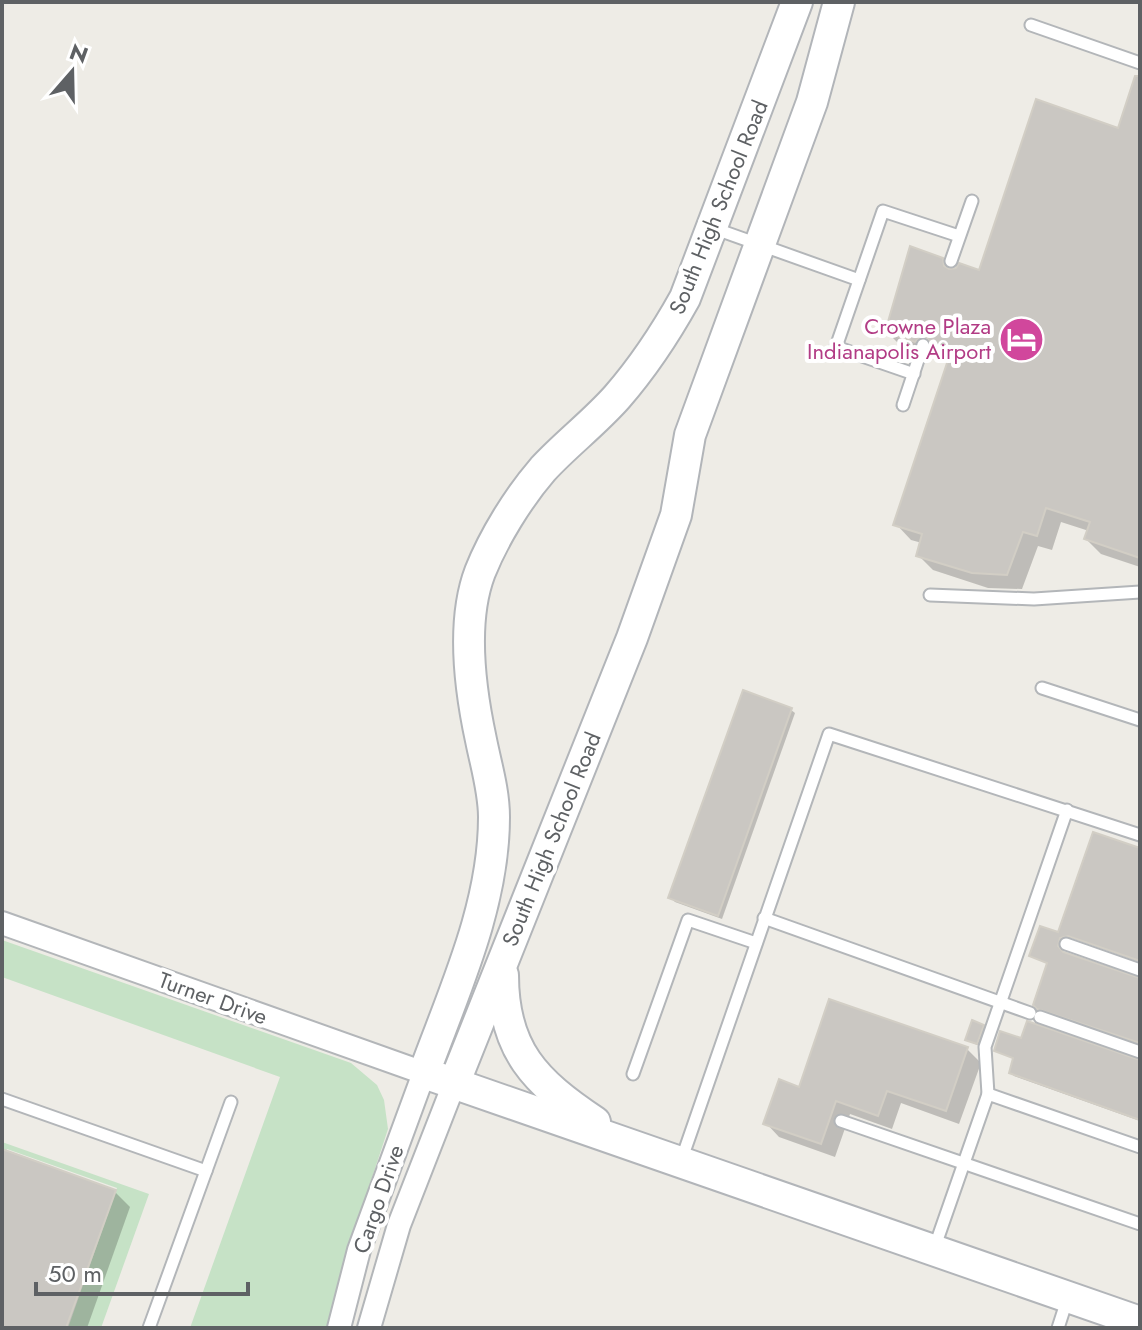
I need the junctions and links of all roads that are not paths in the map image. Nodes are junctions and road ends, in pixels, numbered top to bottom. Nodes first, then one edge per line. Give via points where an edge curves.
1 (797, 2) edge
2 (839, 2) edge
3 (860, 2) edge
4 (1031, 25) dead end
5 (1140, 63) edge
6 (812, 102) junction
7 (972, 201) dead end
8 (713, 228) junction
9 (959, 236) junction
10 (760, 245) junction
11 (951, 261) dead end
12 (859, 280) junction
13 (923, 345) dead end
14 (914, 374) junction
15 (903, 405) dead end
16 (1140, 592) edge
17 (930, 595) dead end
18 (1042, 688) dead end
19 (1140, 720) edge
20 (1067, 810) junction
21 (1140, 835) edge
22 (764, 918) junction
23 (2, 923) edge
24 (756, 943) junction
25 (1066, 944) dead end
26 (503, 960) junction
27 (1140, 970) edge
28 (999, 1003) junction
29 (1140, 1052) edge
30 (424, 1073) junction
31 (633, 1074) dead end
32 (454, 1084) junction
33 (988, 1094) junction
34 (2, 1099) edge
35 (231, 1102) dead end
36 (841, 1121) dead end
37 (624, 1141) junction
38 (1140, 1147) edge
39 (681, 1161) junction
40 (964, 1164) junction
41 (206, 1171) junction
42 (1140, 1224) edge
43 (934, 1249) junction
44 (1068, 1296) junction
45 (1140, 1322) edge
46 (149, 1328) edge
47 (339, 1328) edge
48 (369, 1328) edge
49 (1058, 1328) edge

1 - 8 street, South High School Road
2 - 6 street, South High School Road
3 - 6 street
4 - 5 lane
6 - 10 street, South High School Road
7 - 9 lane
8 - 10 lane
8 - 30 street, South High School Road via 661,342 615,399 543,470 480,573 469,649 493,802 492,845 476,929
9 - 11 lane
9 - 12 lane via 883,211
10 - 12 lane
10 - 26 street, South High School Road via 690,435 676,515 637,624
12 - 14 lane via 836,347
13 - 14 lane
14 - 15 lane
16 - 17 lane via 1034,599
18 - 19 lane
20 - 21 lane
20 - 22 lane via 829,734
20 - 28 lane via 1031,932
22 - 24 lane
22 - 28 lane
23 - 30 street, Turner Drive
24 - 31 lane via 688,920
24 - 39 lane
25 - 27 lane
26 - 32 street, South High School Road
26 - 37 street via 508,1026 521,1056 576,1110
28 - 29 lane
28 - 33 lane via 985,1047
30 - 32 street
30 - 47 street, Cargo Drive via 359,1250
32 - 37 street
32 - 48 street, Cargo Drive via 399,1225
33 - 38 lane
33 - 40 lane
34 - 41 lane
35 - 41 lane
36 - 40 lane
37 - 39 street
39 - 43 street
40 - 42 lane
40 - 43 lane
41 - 46 lane
43 - 44 street
44 - 45 street
44 - 49 lane

